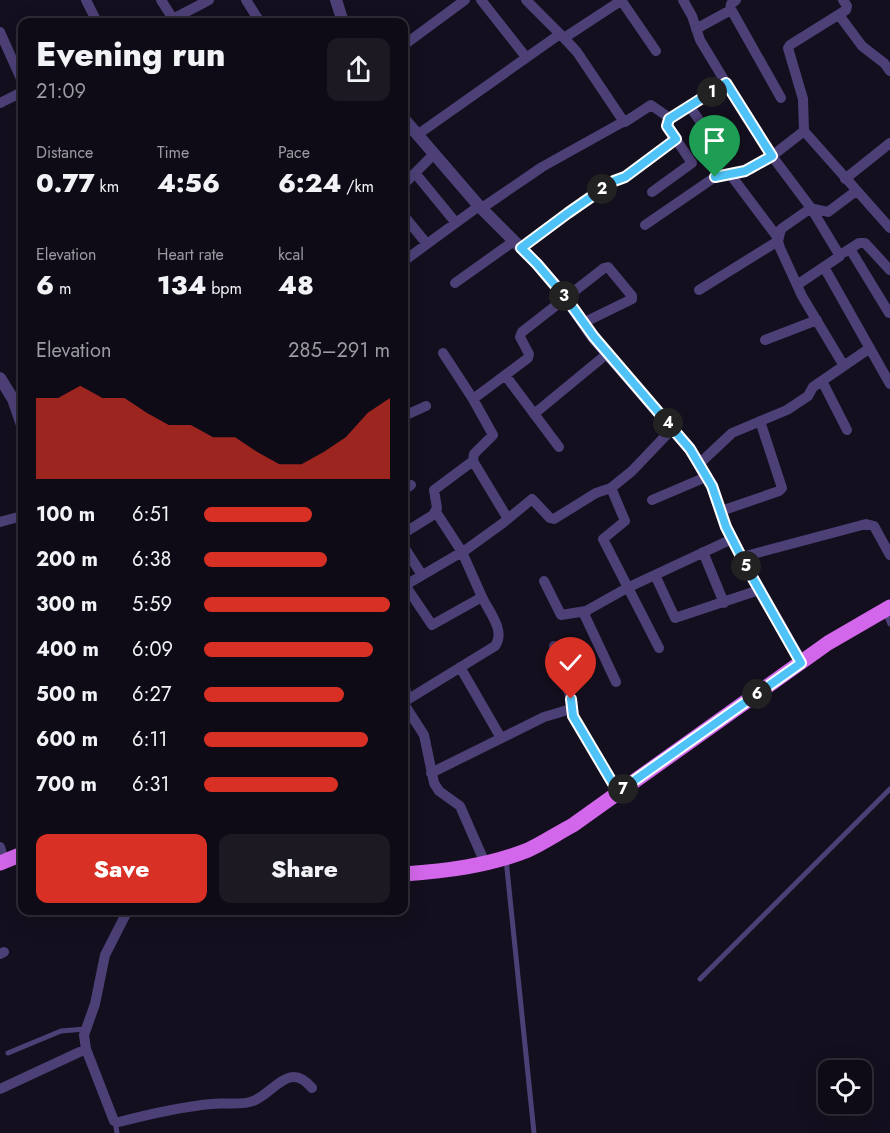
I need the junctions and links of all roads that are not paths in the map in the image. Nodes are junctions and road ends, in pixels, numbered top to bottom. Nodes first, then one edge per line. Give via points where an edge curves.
1 (86, 0) edge
2 (161, 0) edge
3 (209, 0) edge
4 (246, 0) edge
5 (336, 0) edge
6 (465, 0) edge
7 (481, 0) edge
8 (526, 0) edge
9 (621, 0) edge
10 (683, 0) edge
11 (736, 0) edge
12 (843, 0) edge
13 (730, 10) junction
14 (840, 15) junction
15 (95, 18) edge
16 (170, 18) edge
17 (177, 18) edge
18 (257, 18) edge
19 (342, 18) edge
20 (696, 28) junction
21 (0, 32) edge
22 (562, 36) junction
23 (408, 42) edge
24 (656, 51) dead end
25 (526, 57) junction
26 (890, 71) edge
27 (18, 72) edge
28 (726, 83) junction
29 (18, 94) edge
30 (781, 98) dead end
31 (0, 103) edge
32 (690, 107) junction
33 (669, 119) junction
34 (621, 123) junction
35 (408, 124) edge
36 (804, 132) junction
37 (417, 135) junction
38 (676, 139) junction
39 (890, 143) edge
40 (716, 144) dead end
41 (434, 154) junction
42 (772, 156) junction
43 (730, 174) junction
44 (408, 177) edge
45 (845, 179) junction
46 (856, 191) junction
47 (652, 192) dead end
48 (480, 207) junction
49 (812, 208) junction
50 (408, 221) edge
51 (456, 223) junction
52 (645, 225) dead end
53 (890, 228) edge
54 (778, 239) junction
55 (427, 244) junction
56 (518, 245) junction
57 (850, 249) junction
58 (840, 256) junction
59 (408, 258) edge
60 (824, 267) junction
61 (890, 270) edge
62 (455, 283) dead end
63 (797, 285) junction
64 (699, 290) dead end
65 (566, 298) junction
66 (889, 313) edge
67 (817, 321) junction
68 (583, 323) junction
69 (765, 340) dead end
70 (870, 348) junction
71 (443, 353) dead end
72 (608, 353) junction
73 (844, 366) junction
74 (505, 375) junction
75 (0, 378) edge
76 (822, 381) junction
77 (890, 384) edge
78 (473, 399) junction
79 (18, 405) edge
80 (426, 406) dead end
81 (408, 414) edge
82 (534, 414) junction
83 (760, 421) junction
84 (673, 428) junction
85 (847, 430) dead end
86 (559, 447) dead end
87 (473, 460) junction
88 (699, 464) junction
89 (706, 477) junction
90 (611, 488) junction
91 (652, 500) dead end
92 (721, 511) junction
93 (436, 512) junction
94 (18, 517) edge
95 (508, 519) junction
96 (0, 522) edge
97 (408, 530) edge
98 (732, 539) junction
99 (462, 552) junction
100 (703, 552) junction
101 (408, 554) edge
102 (890, 555) edge
103 (742, 557) junction
104 (422, 575) junction
105 (654, 575) junction
106 (544, 581) dead end
107 (408, 584) edge
108 (627, 588) junction
109 (759, 590) junction
110 (408, 592) edge
111 (482, 597) junction
112 (724, 603) junction
113 (586, 611) junction
114 (888, 613) edge
115 (554, 646) dead end
116 (659, 648) dead end
117 (801, 663) junction
118 (460, 667) junction
119 (616, 682) dead end
120 (408, 701) edge
121 (408, 708) edge
122 (571, 709) junction
123 (501, 738) junction
124 (431, 773) junction
125 (890, 789) edge
126 (618, 792) junction
127 (18, 854) edge
128 (2, 856) edge
129 (506, 858) junction
130 (485, 863) junction
131 (408, 873) edge
132 (125, 915) edge
133 (700, 979) dead end
134 (85, 1029) junction
135 (86, 1048) junction
136 (8, 1053) dead end
137 (312, 1088) dead end
138 (0, 1089) edge
139 (115, 1121) junction
140 (117, 1133) edge
141 (534, 1133) edge

1 - 15 street
2 - 16 street
3 - 17 street
4 - 18 street
5 - 19 street
6 - 23 street
7 - 25 street
8 - 22 street
9 - 22 street
9 - 24 street
10 - 20 street
11 - 13 street
12 - 14 street via 847,7
13 - 20 street
13 - 30 street
14 - 26 street via 857,41
14 - 36 street via 788,48 803,99
20 - 28 street
21 - 27 street
22 - 25 street
22 - 34 street via 577,52
25 - 37 street
28 - 32 street
28 - 42 street
29 - 31 street
32 - 33 street
32 - 40 street
33 - 34 street via 651,105
33 - 38 street via 667,126
34 - 48 street
35 - 37 street
36 - 42 street
36 - 45 street
37 - 41 street
38 - 47 street via 692,163
38 - 56 street via 625,177
39 - 45 street
41 - 44 street
41 - 48 street
42 - 43 street via 751,169
42 - 49 street
43 - 52 street via 715,177
43 - 54 street
44 - 51 street
45 - 46 street
46 - 49 street via 828,212
46 - 53 street
48 - 51 street
48 - 56 street
49 - 54 street via 781,229
49 - 58 street
50 - 55 street
51 - 55 street
54 - 63 street
54 - 64 street
55 - 59 street
56 - 62 street
56 - 65 street
57 - 58 street
57 - 61 street via 865,243
57 - 66 street
58 - 60 street
60 - 63 street
60 - 70 street
63 - 67 street
65 - 68 street
65 - 68 street via 607,266 632,296 631,300
65 - 74 street via 522,332 520,337 529,356
67 - 69 street
67 - 73 street
68 - 72 street
70 - 73 street
70 - 77 street
71 - 78 street
72 - 82 street
72 - 84 street
73 - 76 street
74 - 78 street
74 - 82 street
75 - 79 street
76 - 83 street via 783,412
76 - 85 street
78 - 87 street via 493,435 474,453
80 - 81 street
82 - 86 street
83 - 88 street via 732,433
83 - 92 street via 782,488
84 - 88 street
84 - 90 street
87 - 93 street via 434,490
87 - 95 street
88 - 89 street
89 - 91 street
89 - 92 street
90 - 95 street via 554,519 532,499
90 - 108 street via 625,521 603,541
92 - 98 street
93 - 97 street
93 - 99 street
94 - 96 street
95 - 99 street
98 - 100 street
98 - 103 street
99 - 104 street
99 - 111 street
100 - 105 street
100 - 112 street
101 - 104 street
102 - 103 street via 874,526 866,524
103 - 109 street
104 - 107 street
105 - 108 street
105 - 112 street via 675,618
106 - 113 street via 561,615
108 - 113 street
108 - 116 street
109 - 112 street
109 - 117 street
110 - 111 street via 432,625
111 - 118 street via 499,630 499,641
113 - 119 street
114 - 117 main road via 828,643
115 - 122 street
117 - 126 main road
118 - 120 street
118 - 123 street
121 - 124 street via 424,735
122 - 123 street
122 - 126 street
123 - 124 street
124 - 130 street via 436,788 460,806
125 - 133 lane
126 - 129 main road via 573,825
127 - 128 main road
129 - 130 main road
129 - 141 lane
130 - 131 main road
132 - 134 street via 105,955 95,1004
134 - 135 street
134 - 136 lane via 61,1031
135 - 138 street
135 - 139 street
137 - 139 street via 299,1077 289,1078 249,1102 204,1105
139 - 140 lane

